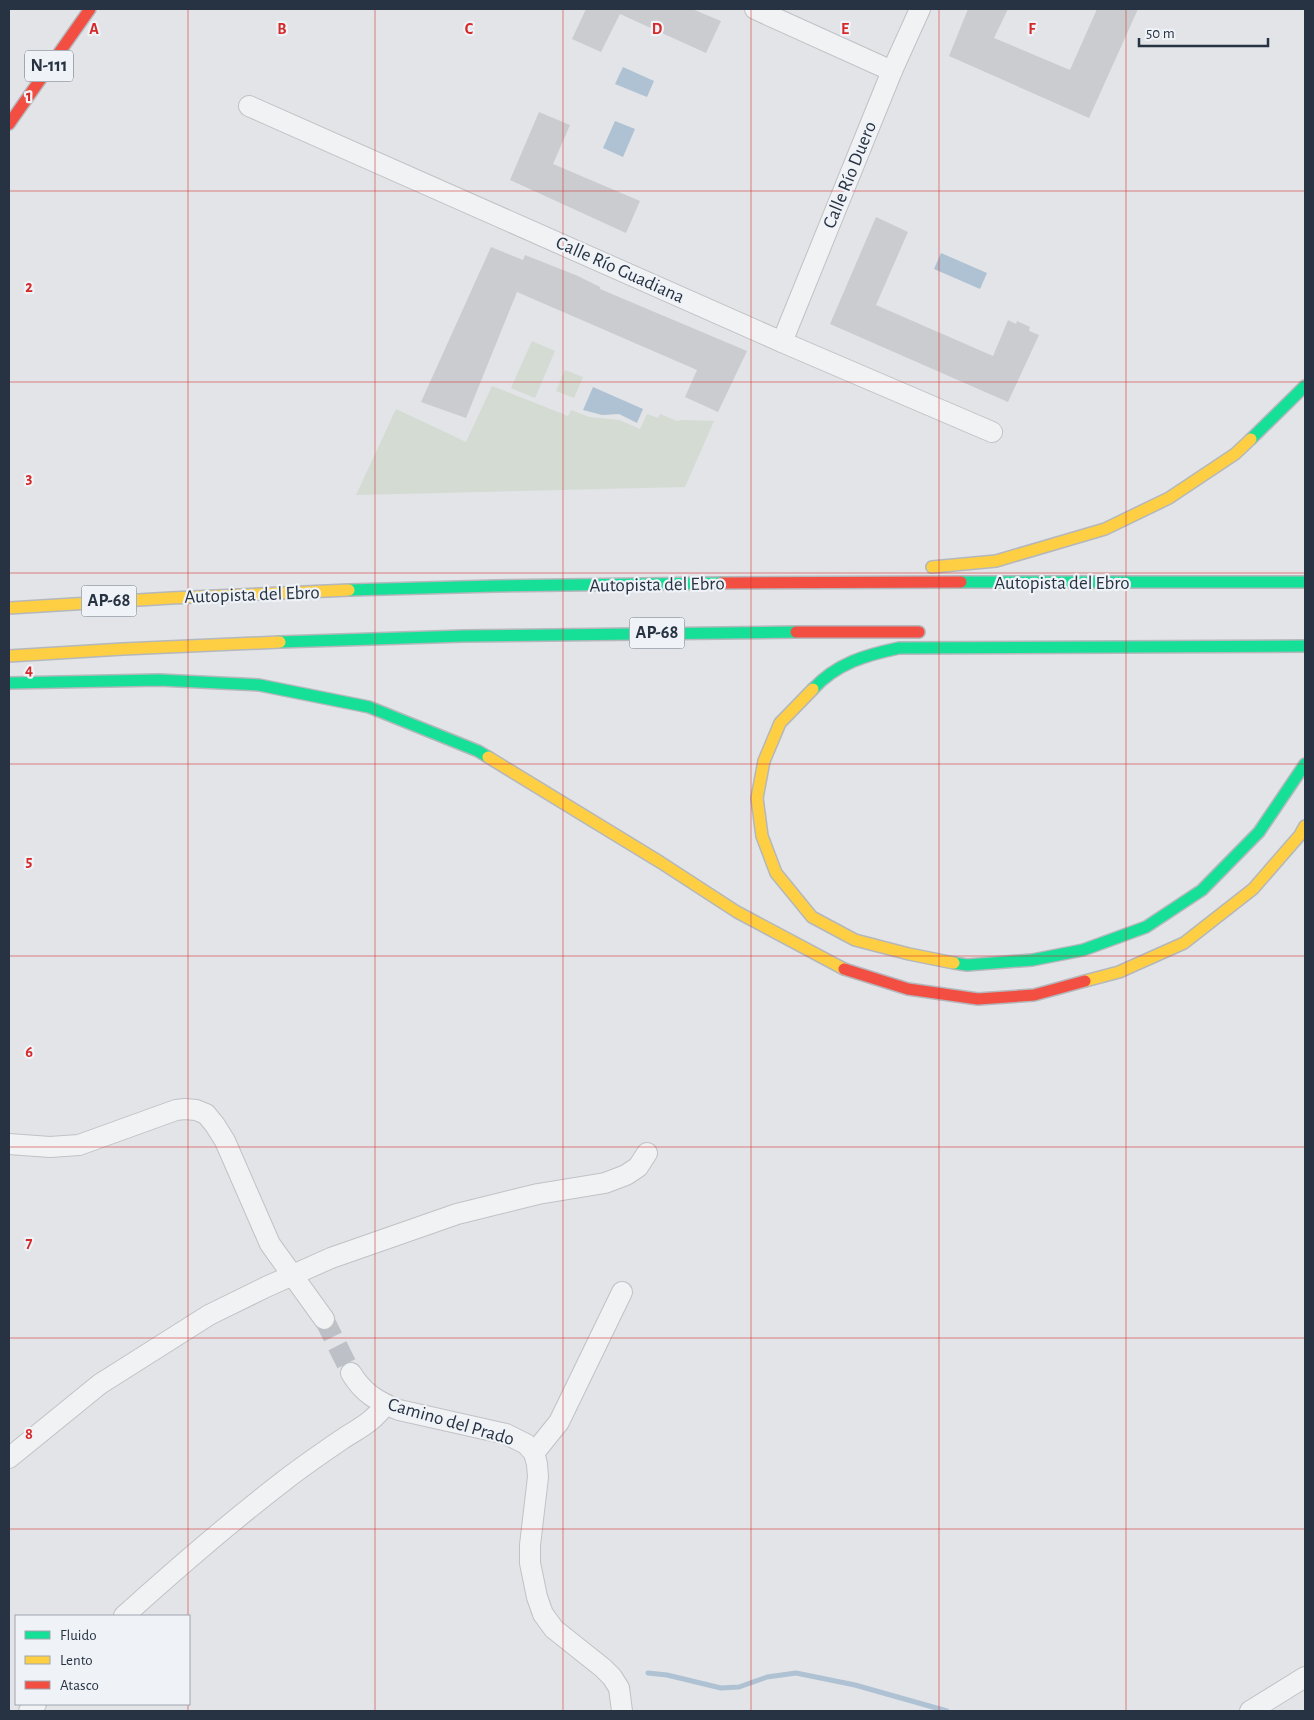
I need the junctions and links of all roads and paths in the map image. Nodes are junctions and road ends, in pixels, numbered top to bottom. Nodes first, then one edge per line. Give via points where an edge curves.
1 (90, 9) edge
2 (755, 9) edge
3 (920, 9) edge
4 (892, 71) junction
5 (249, 106) dead end
6 (9, 124) edge
7 (782, 342) junction
8 (1305, 386) edge
9 (992, 432) dead end
10 (918, 568) dead end
11 (319, 580) dead end
12 (1305, 582) edge
13 (209, 596) junction
14 (9, 608) edge
15 (934, 632) dead end
16 (1305, 646) edge
17 (9, 656) edge
18 (9, 683) edge
19 (1305, 764) edge
20 (1305, 826) edge
21 (9, 1144) edge
22 (647, 1153) dead end
23 (292, 1275) junction
24 (622, 1292) dead end
25 (324, 1319) tunnel mouth
26 (351, 1373) tunnel mouth
27 (385, 1405) junction
28 (534, 1453) junction
29 (9, 1458) edge
30 (125, 1615) edge
31 (1305, 1677) edge
32 (622, 1711) edge
33 (1250, 1711) edge

1 - 6 highway, N-111
2 - 4 street
3 - 4 street, Calle Río Duero
4 - 7 street, Calle Río Duero
5 - 7 street, Calle Río Guadiana
7 - 9 street, Calle Río Guadiana
8 - 10 highway via 1235,454 1169,498 1105,529 996,561
11 - 13 highway
12 - 13 highway, Autopista del Ebro / AP-68 via 669,584
13 - 14 highway, Autopista del Ebro / AP-68
15 - 17 highway, AP-68 via 608,634 307,641
16 - 19 highway via 934,647 899,648 866,655 841,666 822,680 780,723 764,761 757,798 762,836 776,873 812,917 855,940 967,965 1032,960 1083,950 1146,927 1202,890 1259,832
18 - 20 highway via 158,680 259,685 369,707 478,751 737,912 838,967 908,990 978,999 1034,995 1119,972 1184,943 1253,889
21 - 23 street via 79,1145 176,1110 196,1110 206,1114 225,1141 270,1244
22 - 23 street via 626,1175 605,1183 538,1194 457,1214
23 - 25 street
23 - 29 street via 209,1315 100,1384
24 - 28 street via 559,1422
26 - 27 street, Camino del Prado via 368,1395
27 - 28 street, Camino del Prado via 506,1434 526,1444
27 - 30 street via 363,1427 313,1459 248,1508
28 - 32 street, Camino del Prado via 538,1477 530,1563 542,1614 554,1629 612,1677 619,1688
31 - 33 street

